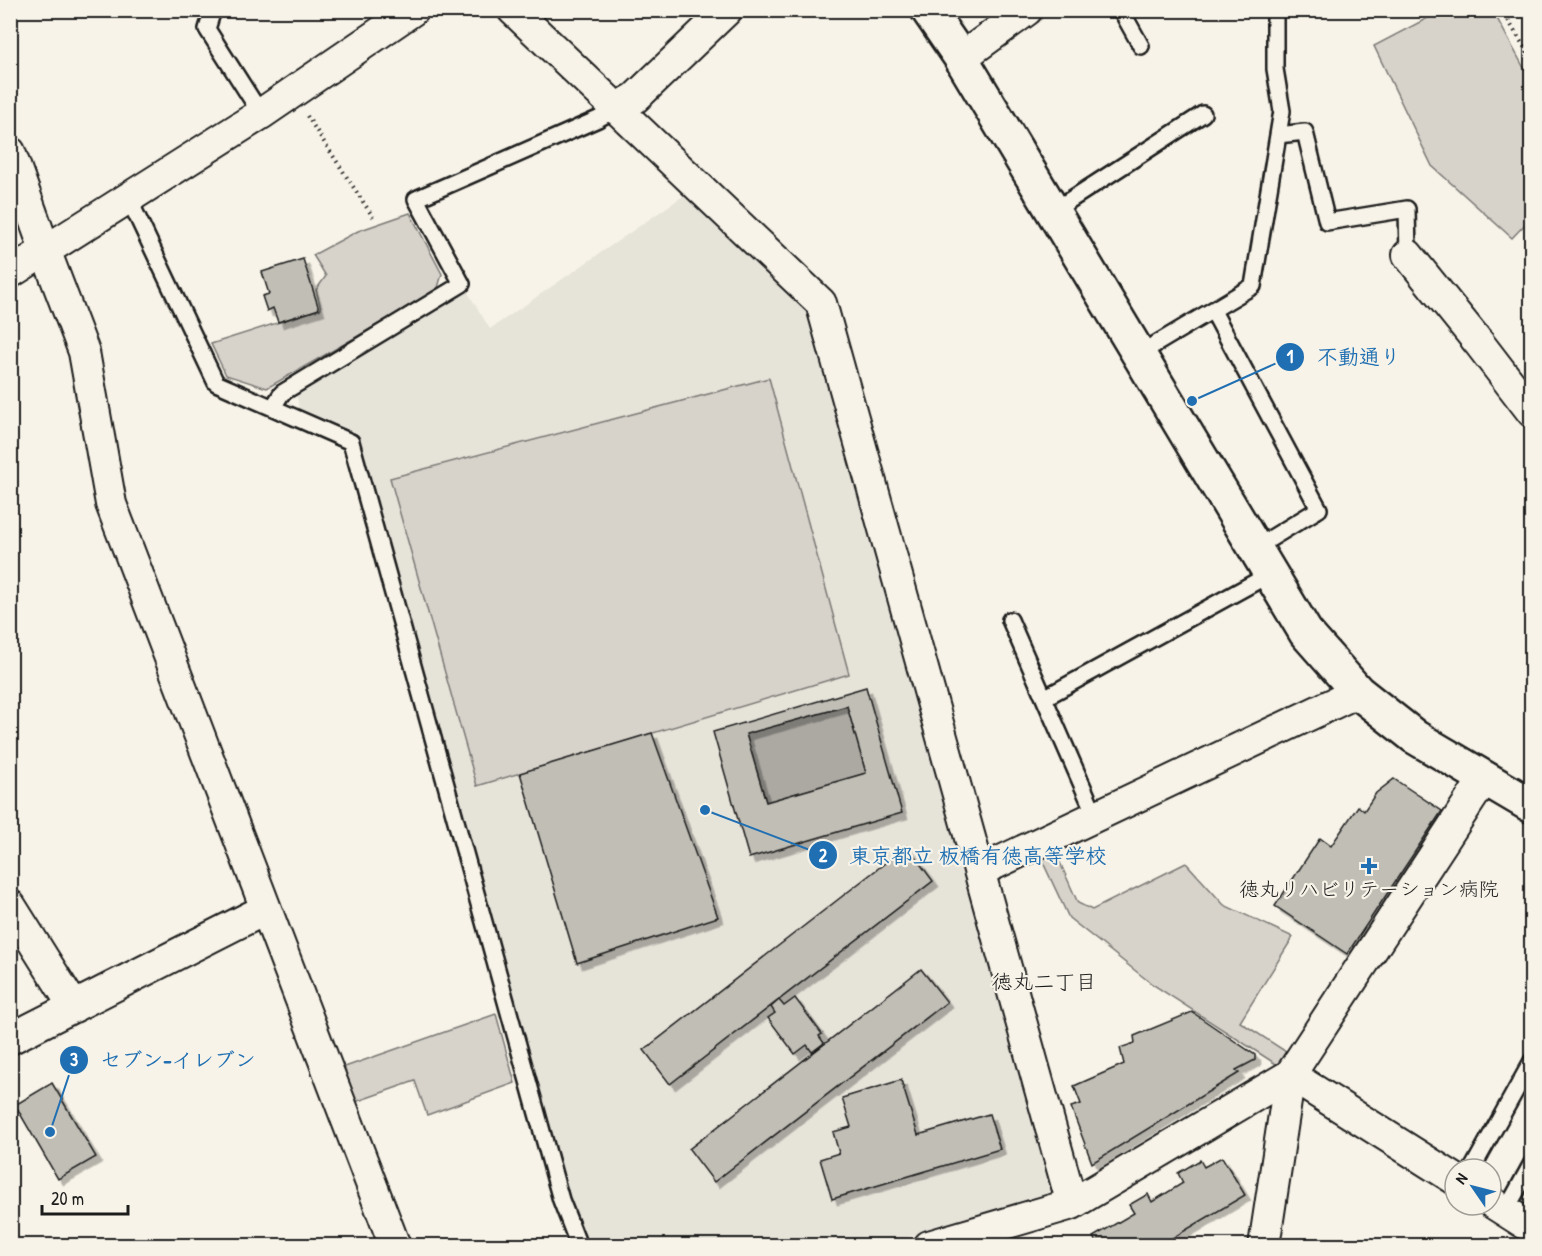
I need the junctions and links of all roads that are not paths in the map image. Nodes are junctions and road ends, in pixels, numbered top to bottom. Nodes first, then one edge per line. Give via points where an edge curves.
1 (213, 10) edge
2 (413, 10) edge
3 (513, 10) edge
4 (727, 10) edge
5 (928, 10) edge
6 (1027, 10) edge
7 (1121, 10) edge
8 (1275, 10) edge
9 (1142, 46) dead end
10 (961, 58) junction
11 (616, 109) junction
12 (261, 114) junction
13 (1203, 114) dead end
14 (1278, 135) junction
15 (11, 156) edge
16 (128, 197) junction
17 (1053, 211) junction
18 (45, 250) junction
19 (1408, 255) joint
20 (10, 273) edge
21 (1213, 311) junction
22 (1139, 354) junction
23 (273, 407) junction
24 (1532, 412) edge
25 (1262, 561) junction
26 (1010, 620) dead end
27 (1358, 692) junction
28 (1044, 698) junction
29 (1484, 779) junction
30 (1532, 806) edge
31 (1096, 817) junction
32 (980, 870) junction
33 (10, 905) edge
34 (266, 909) junction
35 (74, 1007) junction
36 (10, 1039) edge
37 (1532, 1061) edge
38 (1290, 1075) junction
39 (1479, 1157) edge
40 (1532, 1163) edge
41 (1443, 1171) edge
42 (1503, 1201) edge
43 (1072, 1204) junction
44 (1503, 1210) edge
45 (1532, 1228) edge
46 (395, 1245) edge
47 (579, 1245) edge
48 (929, 1245) edge
49 (1264, 1245) edge

1 - 12 lane via 207,29
2 - 12 street
3 - 11 street
4 - 11 street via 635,98
5 - 10 street
6 - 10 street
7 - 9 lane
8 - 14 lane via 1275,69 1282,111
10 - 17 street
11 - 23 lane via 416,199 462,284 282,393
11 - 32 street via 821,303
12 - 16 street
13 - 17 lane
14 - 19 lane via 1305,132 1327,222 1407,209
14 - 21 lane via 1253,286
15 - 18 street
16 - 18 street
16 - 23 lane via 216,383
17 - 22 street
18 - 20 street
18 - 34 street via 84,352 111,504
19 - 24 street
21 - 22 lane
21 - 25 lane via 1319,509
22 - 25 street
23 - 47 lane via 351,442 561,1200
25 - 27 street via 1306,633
25 - 28 lane
26 - 28 lane
27 - 29 street via 1415,737
27 - 31 street
28 - 31 lane
29 - 30 street
29 - 38 street
31 - 32 street
32 - 43 street
33 - 35 street
34 - 35 street
34 - 46 street
35 - 36 street
37 - 39 lane
38 - 41 street
38 - 43 street
38 - 49 street
40 - 42 lane
43 - 48 street
44 - 45 street

